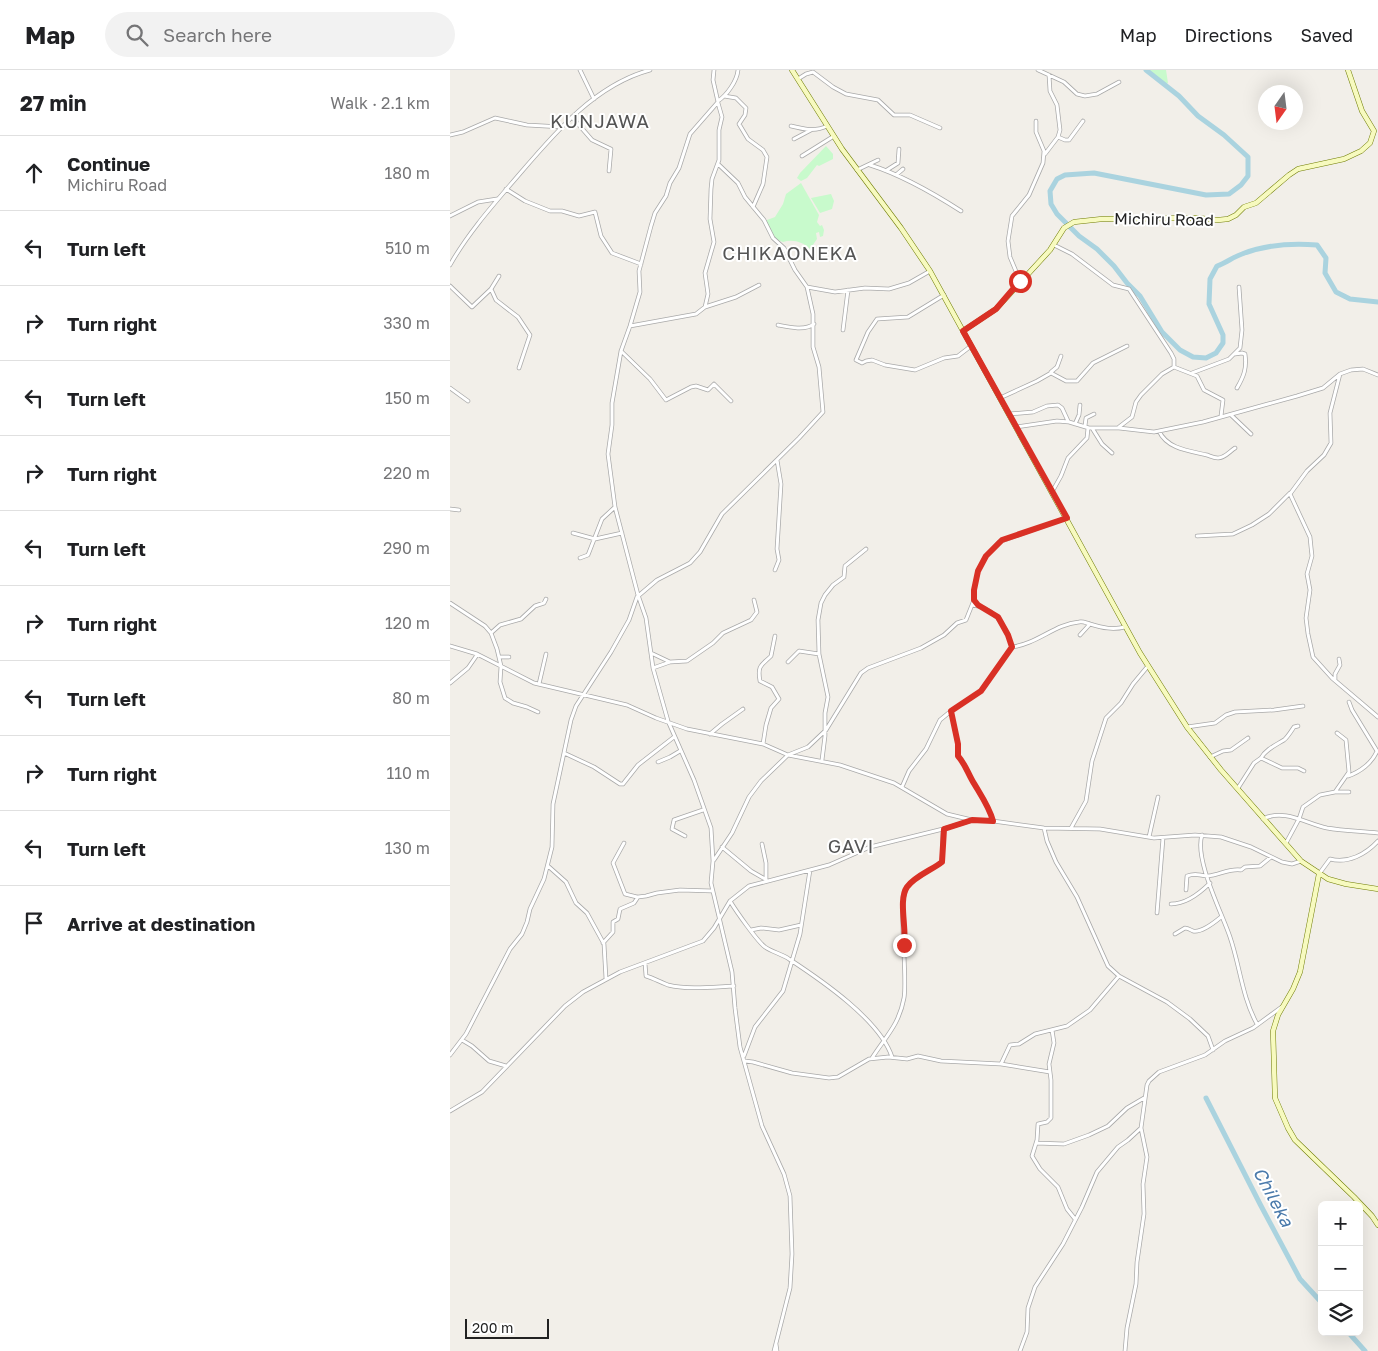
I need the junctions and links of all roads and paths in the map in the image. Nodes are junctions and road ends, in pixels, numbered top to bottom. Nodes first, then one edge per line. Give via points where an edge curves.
1 (580, 70) edge
2 (650, 70) edge
3 (714, 70) edge
4 (738, 70) edge
5 (792, 70) edge
6 (1038, 70) edge
7 (1348, 70) edge
8 (1049, 75) junction
9 (798, 79) junction
10 (1119, 82) dead end
11 (724, 96) junction
12 (594, 99) junction
13 (718, 102) junction
14 (572, 118) junction
15 (1036, 121) dead end
16 (1083, 121) dead end
17 (791, 126) dead end
18 (827, 126) junction
19 (562, 127) junction
20 (940, 128) dead end
21 (811, 130) junction
22 (1376, 131) edge
23 (450, 135) edge
24 (834, 136) junction
25 (1058, 137) junction
26 (794, 138) dead end
27 (899, 149) dead end
28 (1045, 154) junction
29 (802, 156) dead end
30 (878, 160) dead end
31 (718, 164) junction
32 (870, 164) junction
33 (903, 169) dead end
34 (857, 170) junction
35 (609, 171) dead end
36 (887, 171) junction
37 (896, 175) junction
38 (506, 189) junction
39 (498, 199) junction
40 (753, 207) junction
41 (961, 211) dead end
42 (450, 216) edge
43 (1053, 245) junction
44 (641, 264) junction
45 (450, 266) edge
46 (930, 271) junction
47 (499, 276) dead end
48 (1020, 281) junction
49 (758, 285) dead end
50 (450, 286) edge
51 (808, 287) junction
52 (1240, 287) dead end
53 (490, 290) junction
54 (848, 290) junction
55 (944, 295) junction
56 (705, 307) junction
57 (814, 323) junction
58 (778, 325) dead end
59 (630, 326) junction
60 (843, 330) dead end
61 (963, 331) junction
62 (971, 346) junction
63 (1127, 346) dead end
64 (620, 351) junction
65 (1235, 354) junction
66 (1061, 356) dead end
67 (1174, 367) junction
68 (519, 368) dead end
69 (1051, 373) junction
70 (1192, 373) junction
71 (1340, 374) junction
72 (1378, 375) edge
73 (450, 388) edge
74 (1237, 388) dead end
75 (1000, 398) junction
76 (468, 401) dead end
77 (731, 401) dead end
78 (1080, 405) dead end
79 (1009, 414) junction
80 (1094, 414) dead end
81 (1231, 415) junction
82 (1221, 417) junction
83 (1068, 422) junction
84 (1075, 424) junction
85 (1016, 427) junction
86 (1088, 427) junction
87 (1118, 428) junction
88 (1159, 431) junction
89 (1251, 434) dead end
90 (1235, 448) dead end
91 (1112, 453) dead end
92 (777, 460) junction
93 (1052, 492) junction
94 (1290, 493) junction
95 (615, 506) junction
96 (450, 509) edge
97 (459, 510) dead end
98 (1067, 518) junction
99 (573, 533) dead end
100 (622, 533) junction
101 (1197, 536) dead end
102 (595, 539) junction
103 (866, 550) dead end
104 (580, 558) dead end
105 (775, 570) dead end
106 (638, 595) junction
107 (546, 599) dead end
108 (754, 600) dead end
109 (974, 600) junction
110 (450, 603) edge
111 (972, 605) junction
112 (978, 605) junction
113 (1090, 624) junction
114 (1126, 627) junction
115 (491, 633) junction
116 (1080, 635) dead end
117 (776, 636) dead end
118 (450, 646) edge
119 (1012, 647) junction
120 (650, 653) junction
121 (477, 654) junction
122 (546, 654) dead end
123 (819, 654) junction
124 (508, 656) dead end
125 (498, 657) junction
126 (1339, 659) dead end
127 (670, 662) junction
128 (788, 662) dead end
129 (501, 666) junction
130 (1148, 666) junction
131 (653, 668) junction
132 (1335, 680) junction
133 (450, 683) edge
134 (538, 684) junction
135 (583, 694) junction
136 (1349, 702) dead end
137 (1303, 706) dead end
138 (743, 709) dead end
139 (951, 711) junction
140 (538, 712) dead end
141 (1378, 717) edge
142 (668, 721) junction
143 (1298, 726) dead end
144 (1188, 727) junction
145 (826, 730) junction
146 (710, 734) junction
147 (1337, 734) dead end
148 (674, 736) junction
149 (1248, 738) dead end
150 (763, 744) junction
151 (680, 751) junction
152 (564, 753) junction
153 (1378, 753) edge
154 (788, 755) junction
155 (1210, 757) junction
156 (1261, 758) junction
157 (822, 760) junction
158 (658, 762) dead end
159 (1304, 771) dead end
160 (1348, 776) junction
161 (902, 787) junction
162 (1238, 788) junction
163 (1335, 792) junction
164 (1349, 792) dead end
165 (1158, 797) dead end
166 (703, 810) junction
167 (1263, 819) junction
168 (1299, 819) junction
169 (972, 820) junction
170 (993, 821) junction
171 (1044, 828) junction
172 (1072, 828) junction
173 (944, 829) junction
174 (1378, 833) edge
175 (685, 836) dead end
176 (1202, 836) junction
177 (1149, 837) junction
178 (1163, 838) junction
179 (1378, 841) edge
180 (624, 843) dead end
181 (762, 844) dead end
182 (1286, 844) junction
183 (722, 847) junction
184 (1271, 857) junction
185 (713, 861) junction
186 (1302, 861) junction
187 (548, 866) junction
188 (810, 870) junction
189 (1319, 874) junction
190 (1208, 876) junction
191 (766, 880) junction
192 (1210, 883) junction
193 (1378, 889) edge
194 (1186, 890) dead end
195 (712, 891) junction
196 (638, 897) junction
197 (730, 901) junction
198 (1171, 904) dead end
199 (1157, 913) dead end
200 (1221, 917) junction
201 (720, 919) junction
202 (801, 925) junction
203 (751, 930) junction
204 (1175, 934) dead end
205 (603, 943) junction
206 (792, 961) junction
207 (645, 963) junction
208 (1119, 976) junction
209 (606, 979) junction
210 (734, 986) junction
211 (1283, 1005) junction
212 (1258, 1024) junction
213 (1052, 1030) junction
214 (462, 1040) junction
215 (883, 1041) junction
216 (1213, 1050) junction
217 (450, 1055) edge
218 (743, 1057) junction
219 (892, 1058) junction
220 (871, 1059) junction
221 (745, 1061) junction
222 (1001, 1064) junction
223 (507, 1066) junction
224 (1050, 1072) junction
225 (1144, 1098) junction
226 (450, 1111) edge
227 (1142, 1128) junction
228 (1036, 1143) junction
229 (1075, 1219) junction
230 (1378, 1225) edge
231 (776, 1351) edge
232 (1020, 1351) edge
233 (1125, 1351) edge

1 - 12 street
2 - 12 street via 630,77
3 - 13 street
4 - 11 street via 736,79
5 - 9 main road
6 - 8 street
7 - 22 main road, Michiru Road via 1362,111
8 - 10 street via 1064,82 1077,94 1086,96
8 - 25 street via 1050,91 1057,106
9 - 18 main road
9 - 20 street via 812,72 849,96 874,99 894,115 910,116
11 - 13 street
11 - 40 street via 736,98 746,108 740,125 748,139 767,156 763,184
12 - 14 street
13 - 31 street via 722,117
13 - 44 street via 690,134 679,168 655,213
14 - 19 street
14 - 35 street via 592,140 611,149
15 - 28 street via 1036,132
16 - 25 street via 1069,140
17 - 21 street
18 - 21 street
18 - 24 main road
19 - 23 street via 519,124 496,118
19 - 38 street
21 - 26 street
22 - 43 main road, Michiru Road via 1361,151 1344,159 1298,170 1256,203 1228,219 1102,218 1074,222 1064,228
24 - 29 street
24 - 34 main road
25 - 28 street
27 - 36 street via 898,163
28 - 48 street via 1035,184 1012,217 1008,248
30 - 32 street
31 - 40 street via 738,183
31 - 56 street via 711,183 710,219 714,240 705,274 708,294
32 - 34 street
32 - 36 street
33 - 37 street
34 - 46 main road
36 - 37 street
37 - 41 street
38 - 39 street
38 - 44 street via 550,211 579,216 595,212 601,236 612,253
39 - 42 street via 478,202
39 - 45 street via 458,250
40 - 51 street
43 - 48 main road, Michiru Road
43 - 67 street via 1072,254 1114,284 1128,289 1171,353
44 - 59 street via 640,292
46 - 54 street via 893,288
46 - 55 main road
47 - 53 street
48 - 61 main road, Michiru Road via 996,309
49 - 56 street via 736,297
50 - 53 street via 472,307
51 - 54 street via 833,292
51 - 57 street
52 - 65 street via 1241,343
53 - 68 street via 496,300 518,317 530,336
54 - 60 street
55 - 61 main road
55 - 62 street via 908,317 876,319 856,360 862,364 872,360 914,370 944,358 956,357
56 - 59 street via 696,314
57 - 58 street via 805,328
57 - 92 street via 813,347 818,362 822,412
59 - 64 street
61 - 62 main road
62 - 75 main road
63 - 69 street via 1093,363 1077,380 1066,381
64 - 77 street via 650,379 666,400 691,387 708,390 714,384
64 - 95 street via 608,449
65 - 70 street
65 - 74 street via 1245,354 1246,360 1246,371
66 - 69 street
67 - 70 street
67 - 87 street via 1141,395 1134,415
69 - 75 street
70 - 82 street via 1204,390 1223,400
71 - 72 street via 1360,368
71 - 81 street via 1323,388
71 - 94 street via 1330,413 1330,443 1324,455
73 - 76 street
75 - 79 main road
78 - 84 street
79 - 83 street via 1058,405
79 - 85 main road
80 - 86 street via 1086,418
81 - 82 street
81 - 89 street
82 - 88 street
83 - 84 street
83 - 85 street
84 - 86 street
85 - 93 main road
86 - 87 street
86 - 91 street
86 - 93 street via 1087,438 1066,461
87 - 88 street
88 - 90 street via 1164,440 1175,446 1217,458
92 - 105 street via 781,484 779,560
92 - 106 street via 722,514 690,563 657,580
93 - 98 main road
94 - 101 street via 1269,514 1233,534
94 - 132 street via 1310,537 1312,556 1307,574 1310,590 1306,618 1312,653
95 - 100 street
95 - 102 street via 602,519
96 - 97 street
98 - 109 street via 999,542 978,571
98 - 114 main road
99 - 102 street
100 - 102 street
100 - 106 street
102 - 104 street via 587,556
103 - 123 street via 845,566 844,577 829,589 821,603
106 - 120 street via 646,618
106 - 135 street via 629,620
107 - 115 street via 521,618 500,625
108 - 127 street via 757,612 751,620 723,633 687,661
109 - 111 street
109 - 112 street
110 - 115 street
111 - 112 street
111 - 145 street via 966,620 957,623 944,635 861,673
112 - 119 street via 998,617
113 - 114 street via 1110,629
113 - 116 street
113 - 119 street via 1078,622 1062,626 1041,638
114 - 130 main road
115 - 125 street
117 - 150 street via 771,656 763,661 759,671 760,681 772,687 779,700 770,708
118 - 121 street
119 - 139 street via 981,691
120 - 127 street
120 - 131 street
121 - 129 street
121 - 133 street via 468,668
122 - 134 street
123 - 128 street via 799,651
123 - 145 street via 828,697
124 - 125 street
125 - 129 street
126 - 132 street
127 - 131 street
129 - 134 street
129 - 140 street via 500,682 505,698
130 - 144 main road
130 - 172 street via 1106,718 1092,761 1086,801
131 - 142 street
132 - 141 street
134 - 135 street
135 - 142 street via 626,705
135 - 152 street via 571,720
136 - 153 street
137 - 144 street via 1236,712 1215,723
138 - 146 street
139 - 161 street via 940,720
139 - 170 street via 958,756
142 - 146 street
142 - 148 street
143 - 156 street
144 - 155 main road
145 - 154 street via 808,747
145 - 157 street
146 - 150 street
147 - 160 street via 1346,740
148 - 151 street
148 - 152 street via 638,765 623,784
149 - 155 street via 1231,750
150 - 154 street
151 - 158 street
151 - 166 street via 694,780
152 - 187 street via 553,804 553,843
153 - 160 street via 1360,771
154 - 157 street
154 - 183 street via 755,787
155 - 162 main road
156 - 159 street via 1282,768
156 - 162 street via 1254,763
157 - 161 street
160 - 163 street
161 - 169 street via 947,814
162 - 167 main road
163 - 164 street
163 - 168 street via 1318,795 1303,806
165 - 177 street
166 - 175 street via 674,820 672,829
166 - 185 street via 711,828
167 - 168 street via 1278,815
167 - 182 main road
168 - 174 street via 1327,828
168 - 182 street
169 - 170 street
169 - 173 street
170 - 171 street
171 - 172 street
171 - 208 street via 1056,862 1077,897 1105,962
172 - 177 street
173 - 188 street via 870,847
173 - 215 street via 942,862 906,890 904,994 898,1019
176 - 178 street
176 - 184 street via 1242,843
176 - 190 street via 1200,850
177 - 178 street
178 - 199 street
179 - 189 street via 1360,855 1342,860 1330,859
180 - 196 street via 613,863 625,894
181 - 191 street
182 - 186 main road
183 - 185 street
183 - 191 street
184 - 186 street via 1292,864
184 - 190 street via 1260,866
185 - 195 street
186 - 189 main road
187 - 205 street via 566,882
187 - 214 street via 524,930 510,949
188 - 191 street
188 - 202 street
189 - 193 main road via 1341,883
189 - 211 main road via 1300,972
190 - 192 street
190 - 194 street via 1196,873 1187,876
191 - 197 street via 749,886
192 - 198 street via 1180,904
192 - 200 street
195 - 196 street via 669,891
195 - 201 street
196 - 205 street via 620,909 618,919 613,922 613,932
197 - 201 street
197 - 203 street
200 - 204 street via 1201,929 1185,928
200 - 212 street via 1230,935 1240,981
201 - 207 street via 699,944
201 - 210 street
202 - 203 street via 778,930
202 - 206 street
203 - 206 street via 764,946
205 - 209 street
206 - 215 street via 850,1005 872,1025
206 - 218 street via 783,991 754,1028
207 - 209 street
207 - 210 street via 646,976 668,985 705,989
208 - 213 street via 1086,1014
208 - 216 street via 1186,1016 1208,1036
209 - 223 street via 565,1006
210 - 218 street via 736,1022
211 - 212 street
211 - 230 main road via 1274,1031 1274,1088 1279,1110 1302,1148 1354,1197
212 - 216 street
213 - 222 street via 1035,1034 1019,1044 1010,1044
213 - 224 street via 1054,1043
214 - 217 street
214 - 223 street via 489,1061
215 - 219 street
215 - 220 street
216 - 225 street via 1158,1072 1149,1080
218 - 221 street
219 - 220 street
219 - 222 street via 918,1056 951,1062
220 - 221 street via 838,1077 829,1078
221 - 231 street via 762,1126 784,1174 790,1200 790,1288
222 - 224 street
223 - 226 street via 482,1092
224 - 228 street via 1051,1118 1038,1124
225 - 227 street
225 - 228 street via 1108,1126 1089,1135 1064,1144
227 - 229 street via 1118,1147 1100,1168
227 - 233 street via 1147,1153 1144,1214
228 - 229 street via 1032,1156 1058,1187
229 - 232 street via 1035,1287

